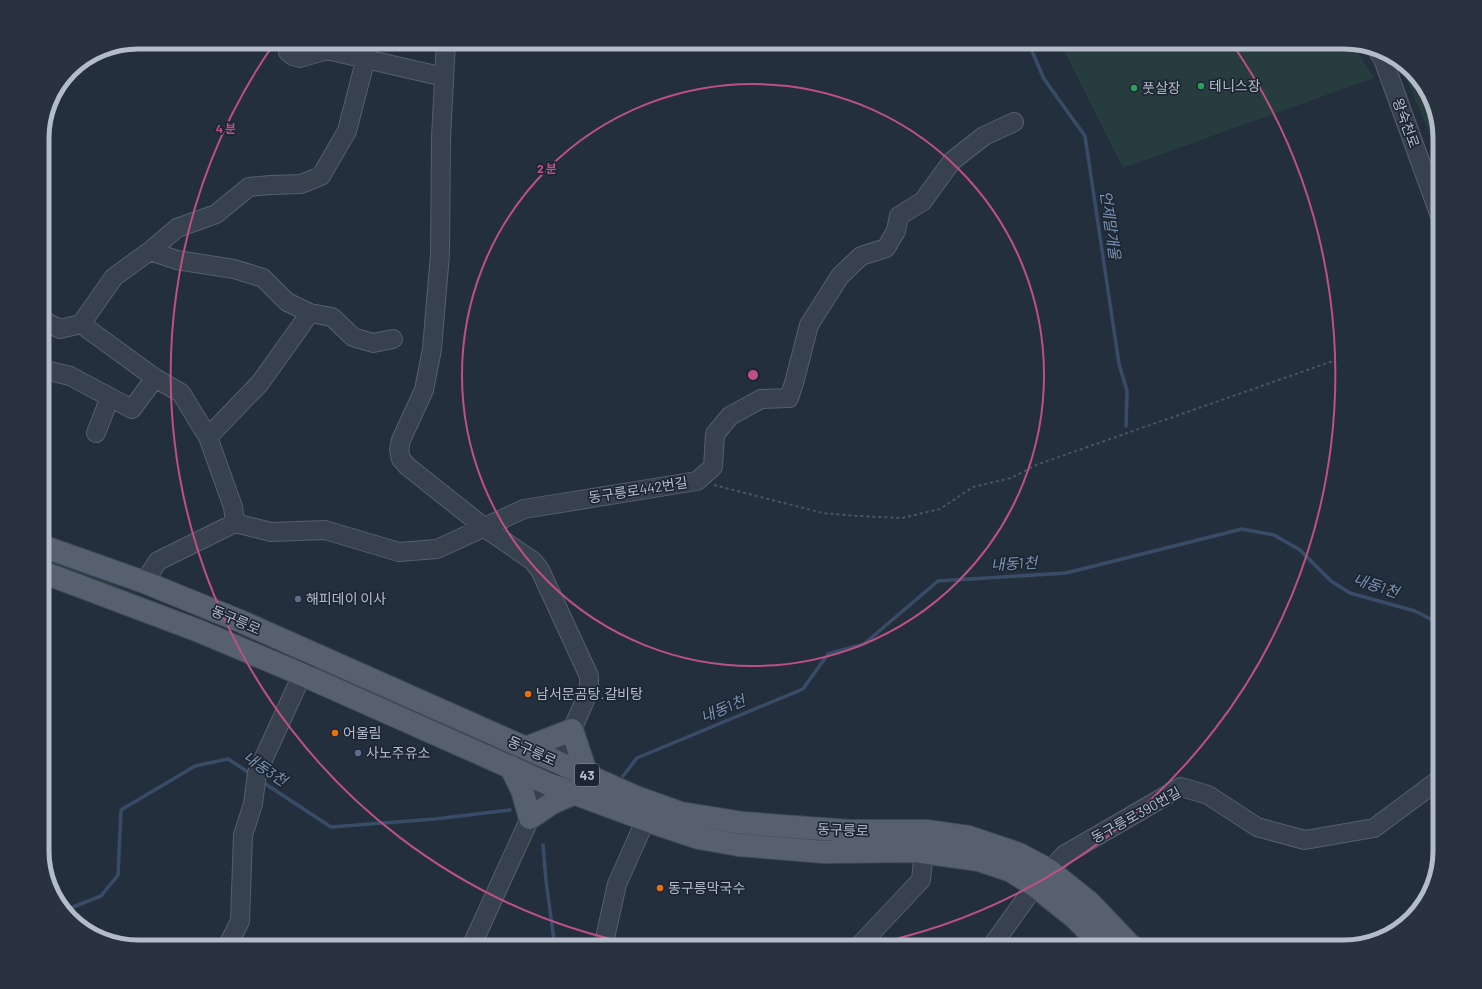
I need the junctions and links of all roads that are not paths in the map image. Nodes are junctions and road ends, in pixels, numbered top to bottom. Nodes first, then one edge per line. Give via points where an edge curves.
1 (288, 49) edge
2 (446, 49) edge
3 (368, 50) edge
4 (1382, 58) edge
5 (444, 77) junction
6 (1014, 122) dead end
7 (1433, 197) edge
8 (150, 251) junction
9 (310, 313) junction
10 (49, 324) edge
11 (81, 324) junction
12 (393, 339) dead end
13 (49, 371) edge
14 (155, 378) junction
15 (110, 397) junction
16 (96, 433) dead end
17 (208, 437) junction
18 (235, 523) junction
19 (485, 528) junction
20 (49, 548) edge
21 (49, 575) edge
22 (144, 582) junction
23 (312, 653) junction
24 (303, 675) junction
25 (572, 730) junction
26 (526, 748) junction
27 (558, 762) junction
28 (510, 766) junction
29 (587, 775) junction
30 (546, 783) junction
31 (1433, 784) edge
32 (575, 793) junction
33 (530, 818) junction
34 (646, 820) junction
35 (926, 831) junction
36 (923, 852) junction
37 (1049, 870) junction
38 (1035, 886) junction
39 (230, 940) edge
40 (474, 940) edge
41 (605, 940) edge
42 (865, 940) edge
43 (996, 940) edge
44 (1097, 940) edge
45 (1125, 940) edge

1 - 3 street via 293,56 300,58 327,50
2 - 5 street
3 - 5 street
3 - 8 street via 347,131 321,176 301,184 249,187 216,214 177,228
4 - 7 street, 왕숙천로
5 - 19 street via 440,254 432,349 424,390 399,450 401,459 407,466
6 - 19 street, 동구릉로442번길 via 984,136 952,161 923,201 899,216 896,231 886,248 861,256 840,276 809,325 789,398 761,400 730,416 715,434 713,467 697,481 524,509
8 - 9 street via 177,260 234,269 263,278 287,302
8 - 11 street via 114,277
9 - 12 street via 332,317 353,337 373,343
9 - 17 street via 260,383
10 - 11 street via 60,329
11 - 14 street
13 - 15 street via 70,376
14 - 15 street via 132,409
14 - 17 street via 181,393
15 - 16 street
17 - 18 street via 233,507
18 - 19 street, 동구릉로442번길 via 271,532 325,530 399,552 437,549
18 - 22 street via 158,561
19 - 25 street via 533,561 540,570 589,676 589,692
20 - 22 main road, 동구릉로 / 43
21 - 24 main road, 동구릉로 / 43 via 199,631
22 - 23 main road, 동구릉로 / 43
23 - 24 street
23 - 26 main road, 동구릉로 / 43
24 - 28 main road, 동구릉로 / 43
24 - 39 street via 256,778 253,804 243,835 240,921
25 - 26 main road
25 - 27 street
25 - 29 main road
26 - 27 main road, 동구릉로 / 43
27 - 29 main road, 동구릉로 / 43
27 - 30 street
28 - 30 main road, 동구릉로 / 43
28 - 33 main road via 522,790
29 - 35 main road, 동구릉로 / 43 via 636,797 681,813 743,823 849,831
30 - 32 main road, 동구릉로 / 43
30 - 33 street
31 - 37 street, 동구릉로390번길 via 1374,828 1305,840 1257,826 1208,795 1181,787 1064,855
32 - 33 main road via 552,803
32 - 34 main road, 동구릉로 / 43
33 - 40 street
34 - 36 main road, 동구릉로 / 43 via 699,838 739,845 825,852
34 - 41 street via 617,884
35 - 36 street
35 - 37 main road, 동구릉로 / 43 via 969,837 1018,854
36 - 38 main road, 동구릉로 / 43 via 978,860 1010,871
36 - 42 street via 921,880
37 - 38 street, 동구릉로390번길
37 - 45 main road, 동구릉로 / 43 via 1089,902
38 - 43 street, 동구릉로390번길
38 - 44 main road, 동구릉로 / 43 via 1074,917

